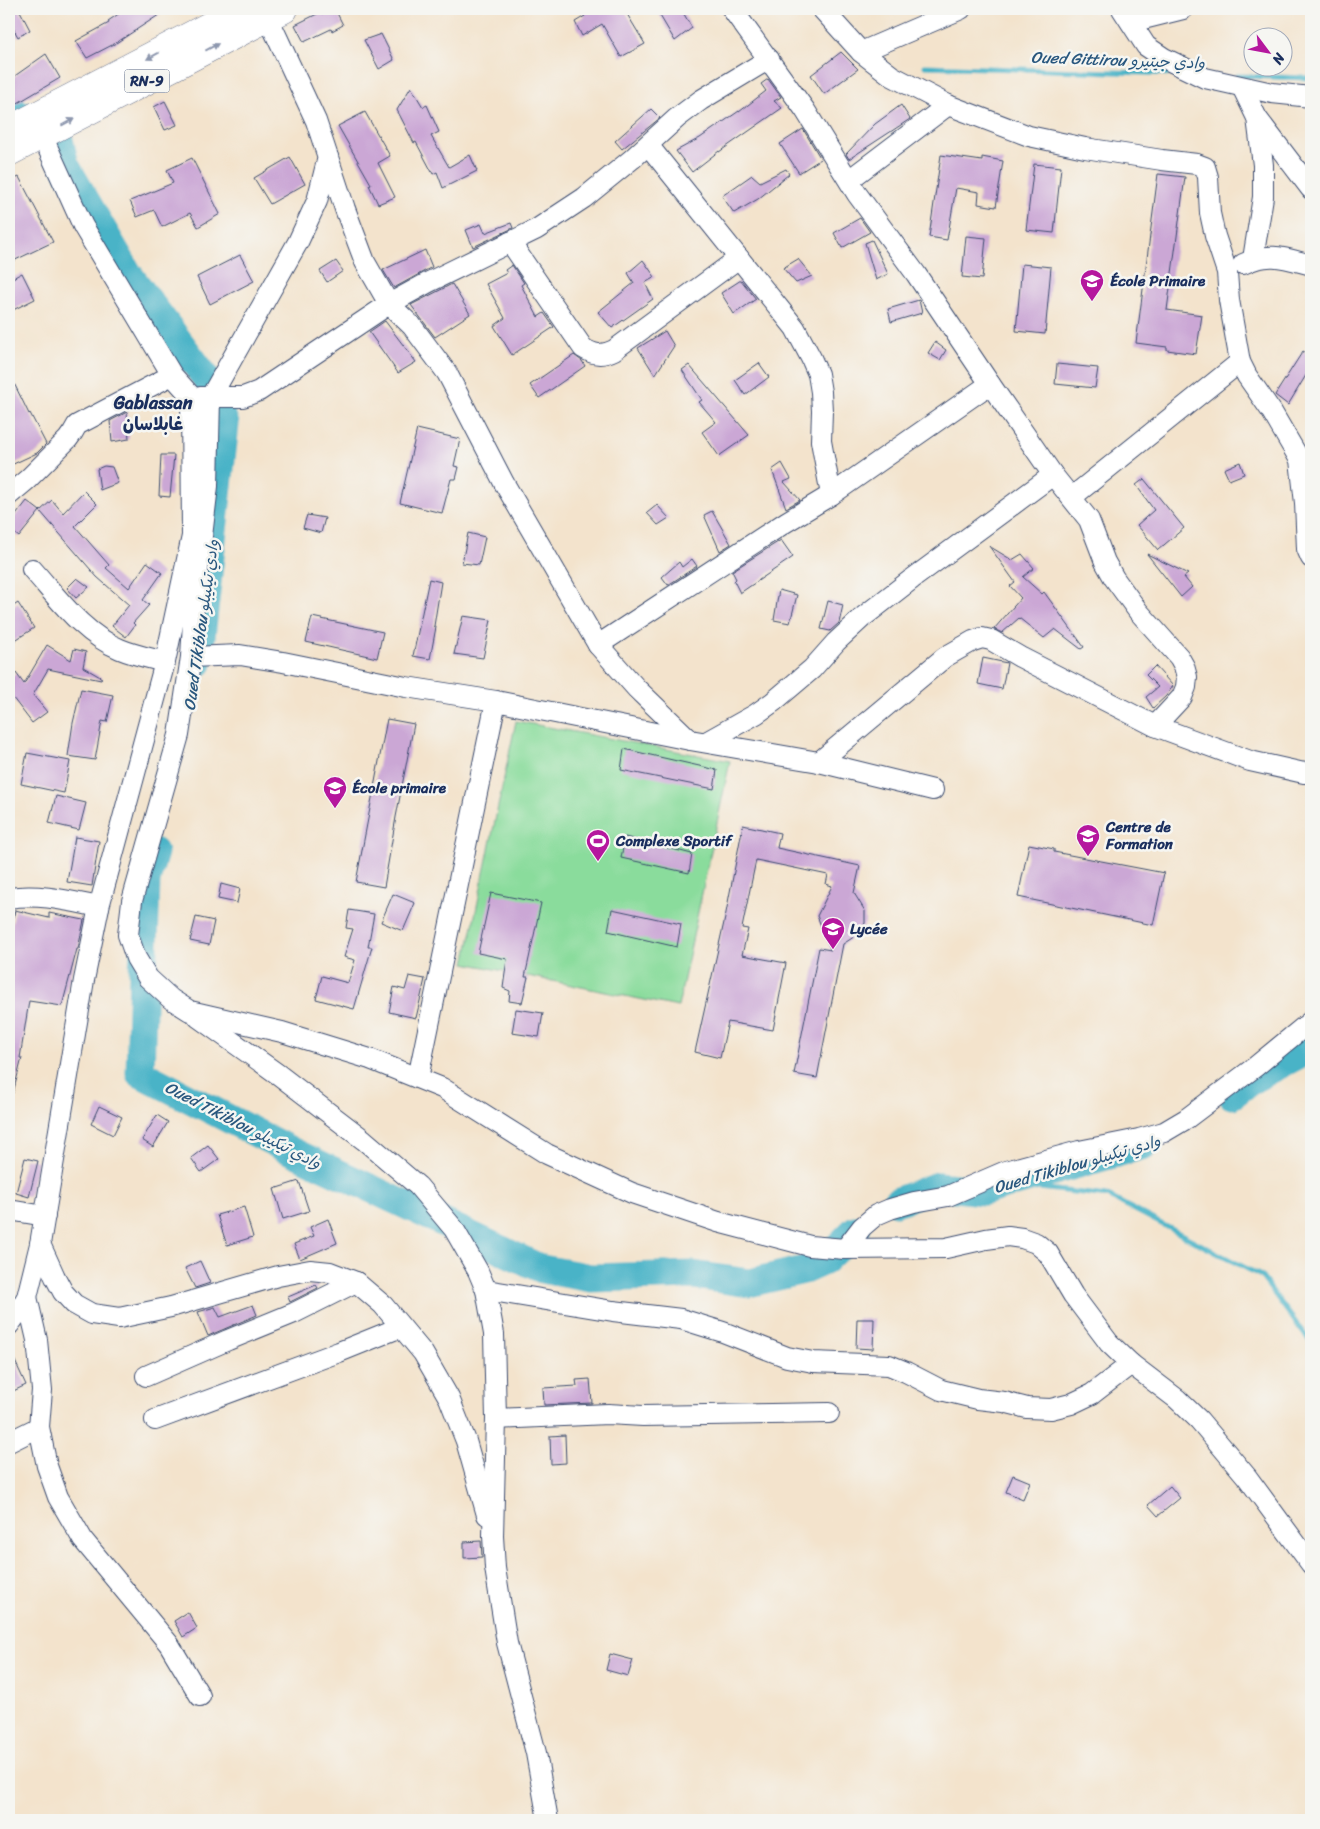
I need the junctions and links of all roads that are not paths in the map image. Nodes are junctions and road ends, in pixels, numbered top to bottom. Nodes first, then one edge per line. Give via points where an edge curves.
1 (242, 9) edge
2 (732, 9) edge
3 (822, 9) edge
4 (961, 9) edge
5 (1183, 9) edge
6 (272, 12) edge
7 (1127, 15) edge
8 (861, 52) junction
9 (770, 59) junction
10 (1242, 87) junction
11 (1311, 97) edge
12 (948, 106) junction
13 (1257, 118) junction
14 (19, 131) edge
15 (648, 145) junction
16 (328, 156) junction
17 (849, 180) junction
18 (1311, 188) edge
19 (510, 242) junction
20 (739, 258) junction
21 (1254, 259) junction
22 (1311, 264) edge
23 (1227, 272) junction
24 (389, 304) junction
25 (1240, 362) junction
26 (172, 375) junction
27 (990, 384) junction
28 (190, 396) junction
29 (210, 398) junction
30 (1306, 463) edge
31 (1054, 475) junction
32 (9, 495) edge
33 (831, 495) junction
34 (1072, 497) junction
35 (1311, 558) edge
36 (32, 569) dead end
37 (598, 645) junction
38 (191, 657) junction
39 (165, 662) junction
40 (496, 701) junction
41 (1155, 726) junction
42 (698, 741) junction
43 (819, 762) junction
44 (1311, 772) edge
45 (933, 790) dead end
46 (9, 898) edge
47 (99, 907) junction
48 (190, 1011) junction
49 (1311, 1021) edge
50 (418, 1078) junction
51 (9, 1210) edge
52 (45, 1216) junction
53 (40, 1244) junction
54 (846, 1250) junction
55 (356, 1282) junction
56 (486, 1290) junction
57 (27, 1297) junction
58 (9, 1325) edge
59 (401, 1327) junction
60 (1131, 1364) junction
61 (146, 1376) dead end
62 (829, 1413) dead end
63 (496, 1419) junction
64 (155, 1420) dead end
65 (39, 1427) junction
66 (9, 1442) edge
67 (492, 1536) junction
68 (1311, 1564) edge
69 (200, 1696) dead end
70 (548, 1820) edge

1 -> 14 main road, RN-9
2 - 9 street
3 - 8 street
4 - 8 street
5 - 7 street
14 -> 6 main road, RN-9
6 - 16 street
7 - 10 street via 1146,46 1164,58 1205,78
8 - 12 street via 892,76
9 - 15 street via 701,100
9 - 17 street
10 - 11 street
10 - 13 street
12 - 17 street
12 - 23 street via 1028,136 1202,165 1207,172 1215,236
13 - 18 street
13 - 21 street via 1263,197
14 - 26 street via 84,226
15 - 19 street via 584,198
15 - 20 street
16 - 24 street via 365,262
16 - 29 street via 317,201 298,242
17 - 27 street
19 - 20 street via 583,348 597,354 614,350
19 - 24 street
20 - 33 street via 795,328 818,374 820,441
21 - 22 street via 1277,256
21 - 23 street
23 - 25 street
24 - 29 street via 259,391 243,397
24 - 37 street via 412,326 447,373 504,483
25 - 30 street
25 - 34 street
26 - 28 street
26 - 32 street via 77,425 68,439
27 - 31 street
27 - 33 street
28 - 29 street
28 - 39 street via 192,536
29 - 38 street via 208,486
30 - 35 street via 1307,549
31 - 34 street
31 - 42 street via 863,618 812,670 773,702 756,714
33 - 37 street
34 - 41 street via 1088,520 1114,578 1184,666 1187,676 1182,697
36 - 39 street via 84,626 101,639 120,649
37 - 42 street via 637,689
38 - 40 street via 240,655
38 - 48 street via 179,735 132,900 128,935 148,978 170,999
39 - 47 street
40 - 42 street
40 - 50 street
41 - 43 street via 982,638 946,657
41 - 44 street via 1250,761
42 - 43 street
43 - 45 street
46 - 47 street via 41,896
47 - 52 street
48 - 50 street via 291,1035
48 - 56 street via 364,1140 418,1186 454,1229
49 - 54 street via 1256,1067 1164,1132 1006,1171 948,1196 890,1209 862,1226
50 - 54 street via 442,1088 548,1154 632,1194 718,1222 810,1246
51 - 52 street
52 - 53 street
53 - 55 street via 63,1292 74,1304 92,1314 119,1318 310,1270 330,1272
53 - 57 street
54 - 60 street via 946,1248 1008,1236 1036,1243 1048,1253 1073,1295 1109,1343
55 - 59 street
55 - 61 street via 294,1313
56 - 60 street via 682,1319 787,1357 813,1362 889,1365 950,1393 1026,1408 1051,1409 1072,1404 1092,1394
56 - 63 street via 494,1334
57 - 58 street
57 - 65 street via 37,1340 41,1382
59 - 64 street
59 - 67 street via 423,1353 449,1398 466,1441
60 - 68 street via 1199,1420 1247,1477
62 - 63 street via 608,1414
63 - 67 street
65 - 66 street
65 - 69 street via 46,1466 58,1497 83,1540 169,1644
67 - 70 street via 507,1643 536,1752

